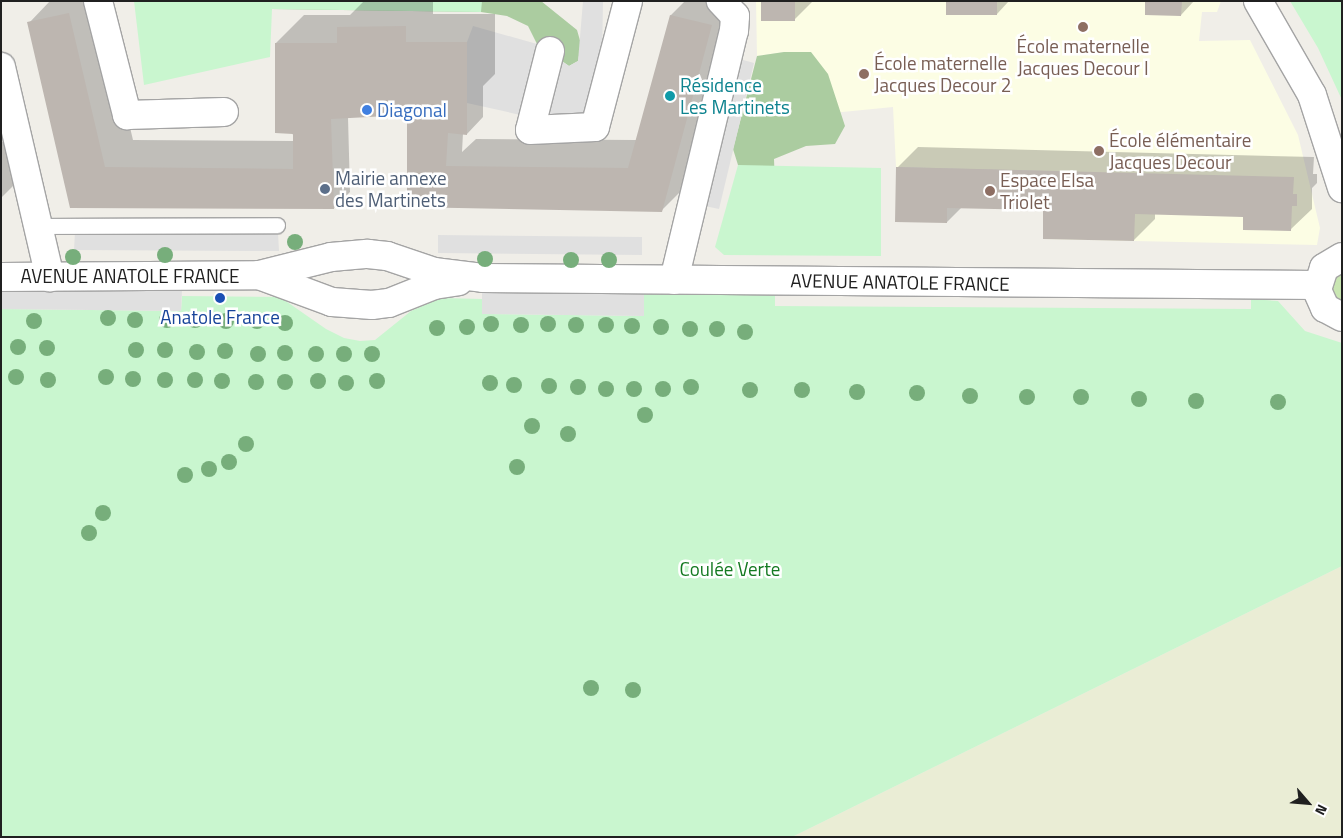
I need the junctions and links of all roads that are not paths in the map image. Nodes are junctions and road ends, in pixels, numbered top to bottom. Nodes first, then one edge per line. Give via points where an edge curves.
1 (98, 1) edge
2 (628, 1) edge
3 (721, 1) edge
4 (1258, 1) edge
5 (550, 51) dead end
6 (1, 67) edge
7 (224, 112) dead end
8 (1342, 188) edge
9 (276, 225) dead end
10 (38, 226) junction
11 (331, 257) junction
12 (1342, 257) edge
13 (396, 259) junction
14 (259, 275) junction
15 (50, 276) junction
16 (1, 277) edge
17 (483, 278) junction
18 (674, 280) junction
19 (1317, 285) junction
20 (325, 300) junction
21 (398, 300) junction
22 (1342, 318) edge

1 - 7 street via 127,115
2 - 5 street via 595,127 530,130
3 - 18 street via 735,16 734,31
4 - 8 street via 1312,95
6 - 10 street
9 - 10 lane
10 - 15 street
11 - 13 street, AVENUE ANATOLE FRANCE via 368,254
11 - 14 street, AVENUE ANATOLE FRANCE
11 - 20 street via 318,277 317,285
12 - 19 street via 1324,268
13 - 17 street, AVENUE ANATOLE FRANCE via 434,272
13 - 21 street via 407,278
14 - 15 street, AVENUE ANATOLE FRANCE
14 - 20 street, AVENUE ANATOLE FRANCE
15 - 16 street, AVENUE ANATOLE FRANCE
17 - 18 street, AVENUE ANATOLE FRANCE
17 - 21 street, AVENUE ANATOLE FRANCE via 434,285
18 - 19 street, AVENUE ANATOLE FRANCE
19 - 22 street via 1322,304
20 - 21 street, AVENUE ANATOLE FRANCE via 372,305

